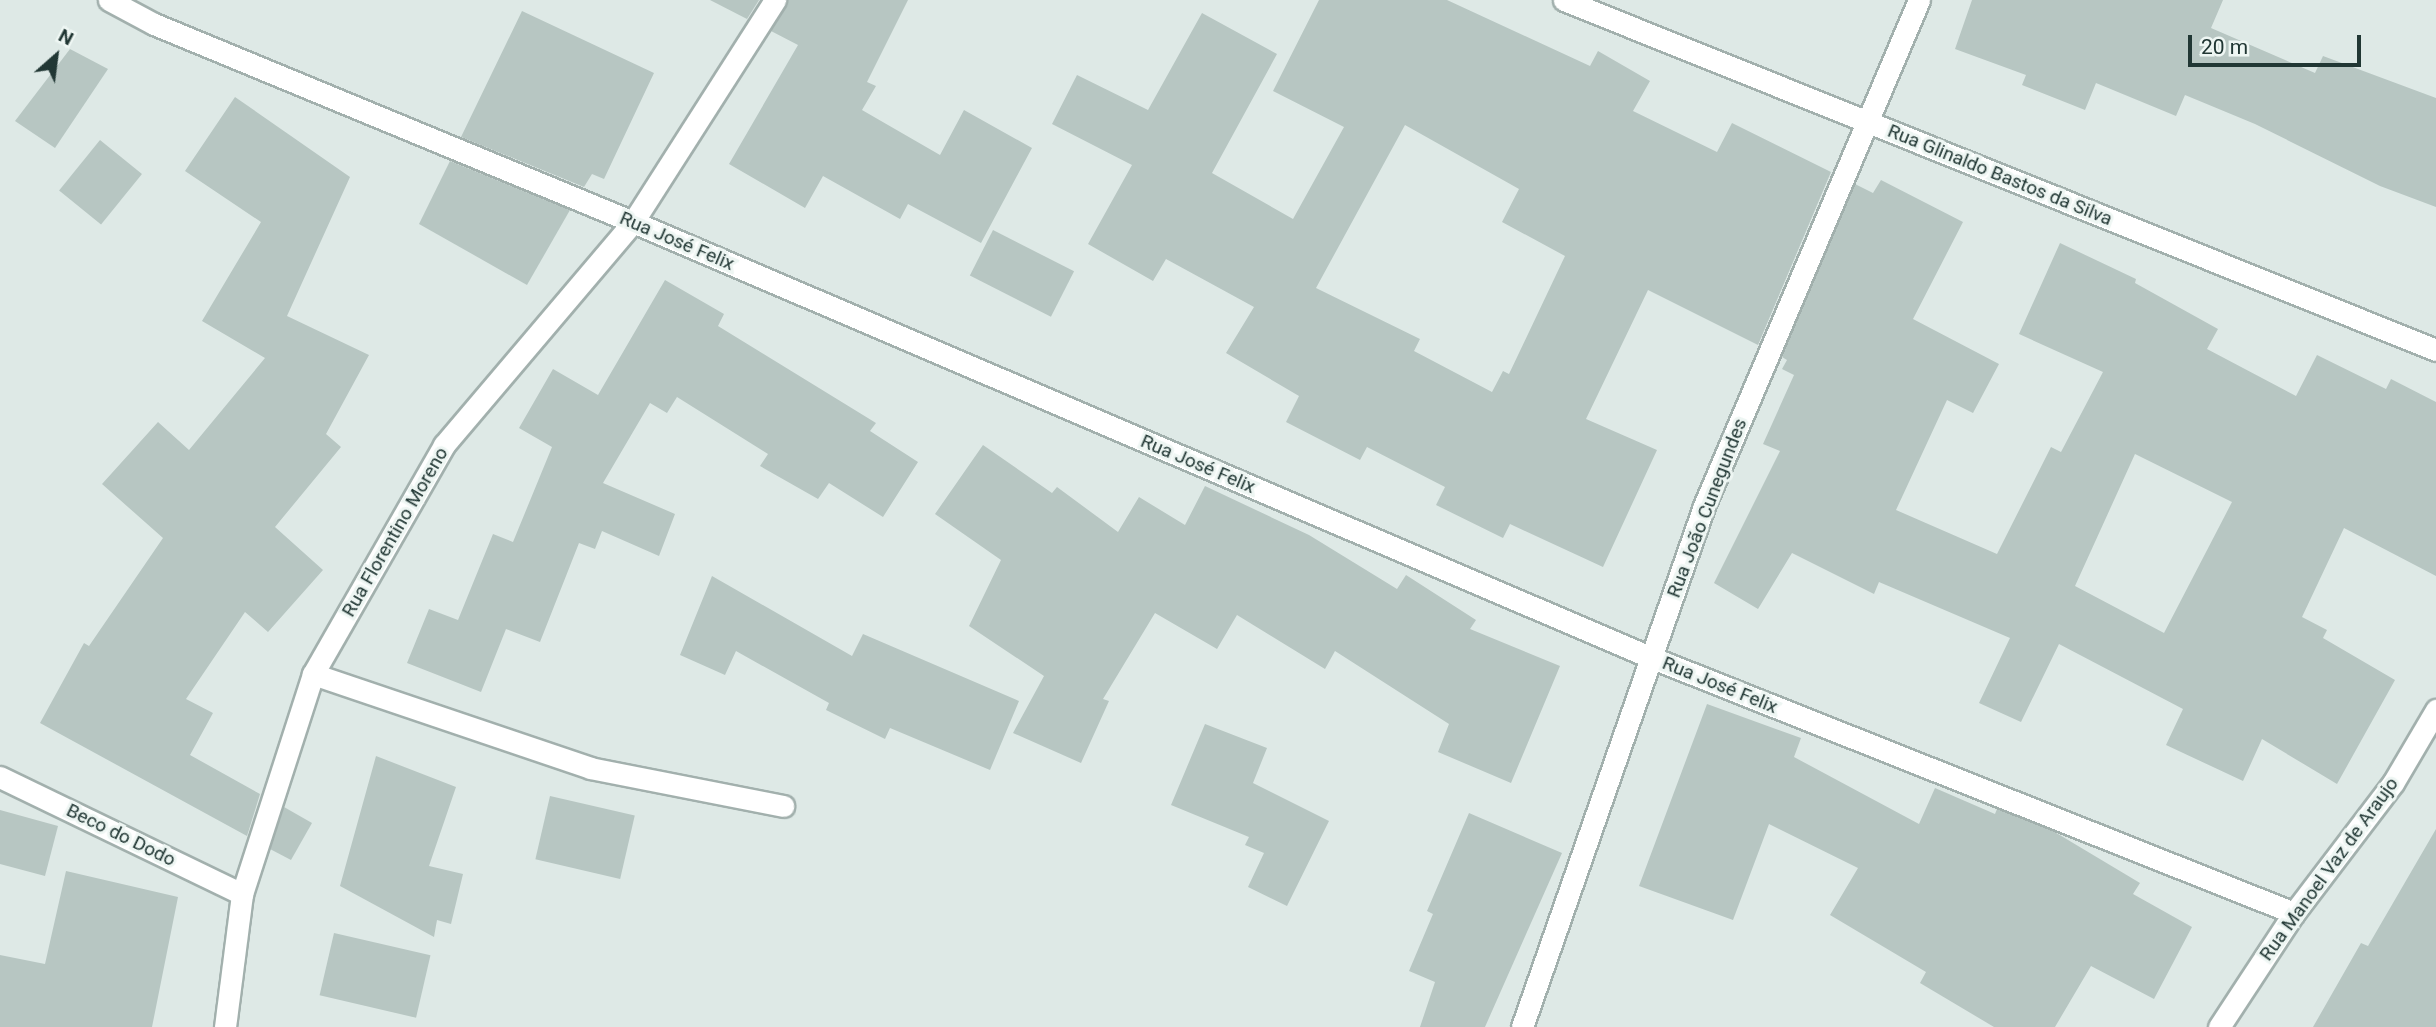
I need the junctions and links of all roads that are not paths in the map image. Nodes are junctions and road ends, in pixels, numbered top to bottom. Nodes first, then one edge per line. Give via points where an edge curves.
1 (109, 0) edge
2 (775, 0) edge
3 (1564, 0) edge
4 (1919, 0) edge
5 (1871, 122) junction
6 (633, 222) junction
7 (2436, 350) edge
8 (1650, 657) junction
9 (313, 674) junction
10 (2436, 709) edge
11 (0, 777) edge
12 (783, 806) dead end
13 (242, 894) junction
14 (2294, 913) junction
15 (225, 1027) edge
16 (1522, 1027) edge
17 (2219, 1027) edge

1 - 6 street, Rua José Felix via 155,24
2 - 6 street, Rua Florentino Moreno
3 - 5 street, Rua Glinaldo Bastos da Silva
4 - 5 street, Rua João Cunegundes
5 - 7 street, Rua Glinaldo Bastos da Silva
5 - 8 street, Rua João Cunegundes via 1704,506
6 - 8 street, Rua José Felix
6 - 9 street, Rua Florentino Moreno via 444,445
8 - 14 street, Rua José Felix
8 - 16 street, Rua João Cunegundes
9 - 12 street via 590,768
9 - 13 street, Rua Florentino Moreno
10 - 14 street, Rua Manoel Vaz de Araujo via 2393,783
11 - 13 street, Beco do Dodo
13 - 15 street, Rua Florentino Moreno
14 - 17 street, Rua Manoel Vaz de Araujo

